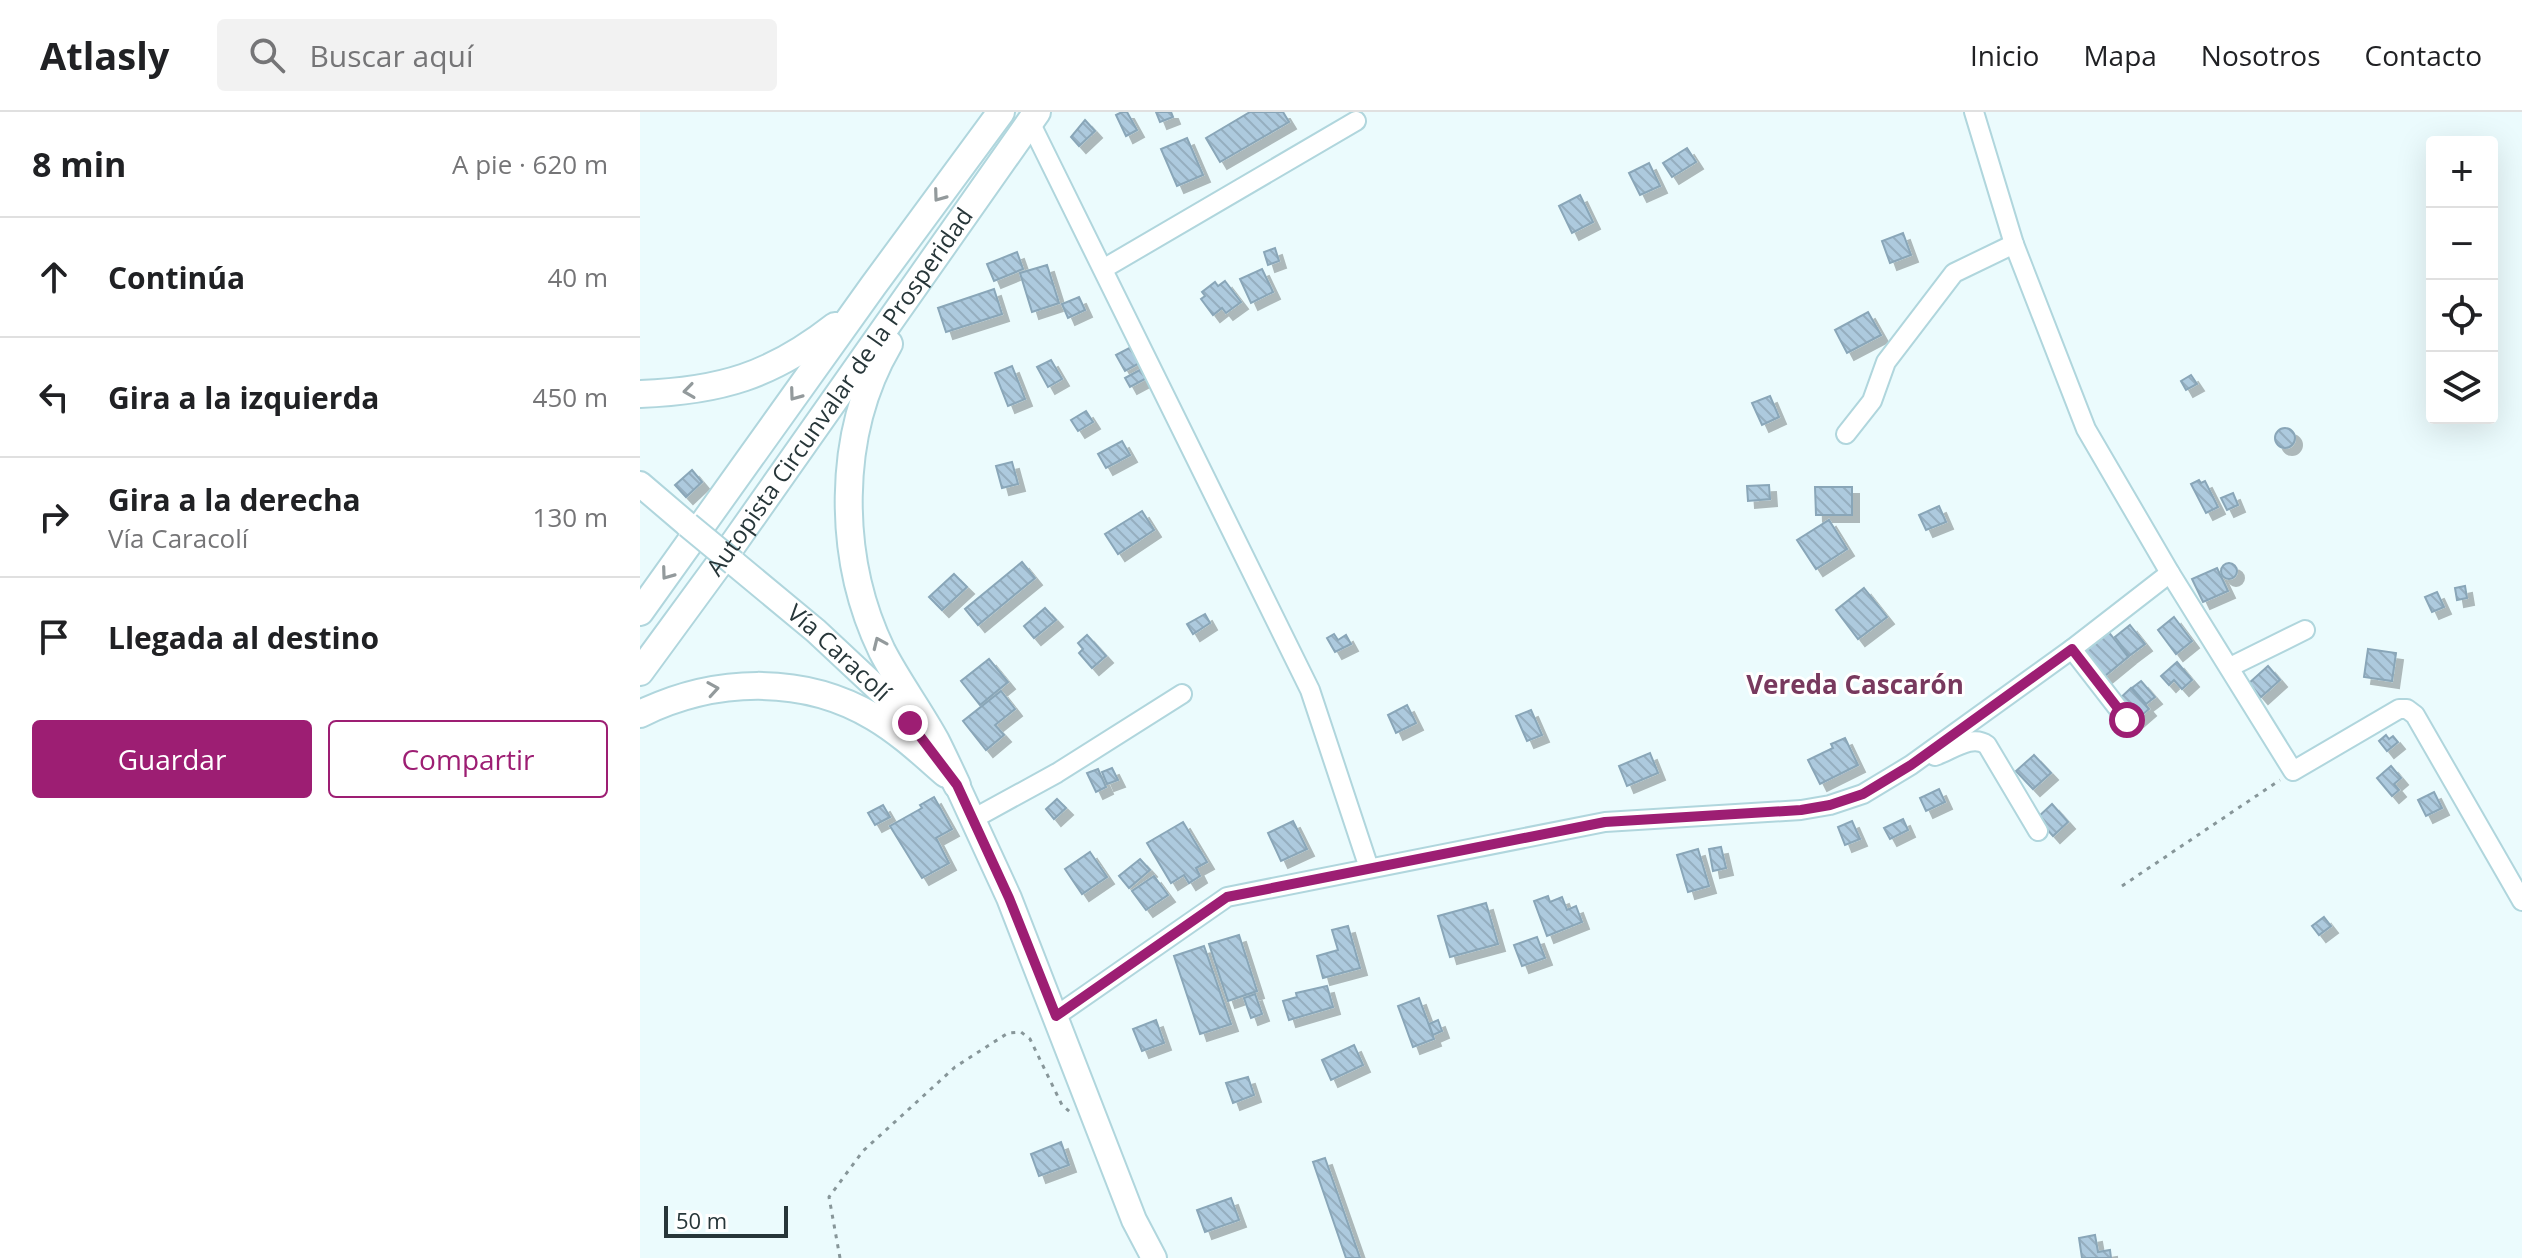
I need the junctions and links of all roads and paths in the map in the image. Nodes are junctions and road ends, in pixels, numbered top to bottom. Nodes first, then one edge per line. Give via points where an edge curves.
1 (1001, 112) edge
2 (1974, 112) edge
3 (1033, 117) edge
4 (1356, 121) dead end
5 (971, 205) junction
6 (2014, 244) junction
7 (1103, 269) junction
8 (873, 286) junction
9 (640, 394) edge
10 (1846, 434) dead end
11 (640, 484) edge
12 (2170, 573) junction
13 (640, 612) edge
14 (2305, 630) dead end
15 (2072, 649) junction
16 (2230, 667) junction
17 (640, 672) edge
18 (1182, 694) dead end
19 (640, 714) edge
20 (2127, 720) dead end
21 (1911, 765) junction
22 (2293, 771) junction
23 (957, 785) junction
24 (973, 819) junction
25 (2038, 831) dead end
26 (1369, 868) junction
27 (2122, 886) dead end
28 (2522, 901) edge
29 (1056, 1016) junction
30 (1093, 1112) junction
31 (840, 1258) edge
32 (1154, 1258) edge

1 -> 8 highway, Autopista Circunvalar de la Prosperidad
2 - 6 street
3 - 5 highway, Autopista Circunvalar de la Prosperidad
3 - 7 street via 1049,164
4 - 7 street
5 - 17 highway, Autopista Circunvalar de la Prosperidad
23 -> 5 highway via 882,650 865,607 854,563 849,477 866,394 882,355
6 - 10 street via 1954,273 1886,362 1872,401
6 - 12 street via 2086,429
7 - 26 street via 1310,690
8 -> 9 highway via 832,328 770,369 684,393
8 -> 13 highway, Autopista Circunvalar de la Prosperidad
11 - 23 main road, Vía Caracolí, bridge via 892,702
12 - 15 street
12 - 16 street
14 - 16 street
15 - 20 street
15 - 21 street
16 - 22 street
18 - 24 street
19 -> 23 highway via 697,692 732,686 804,691 872,716 902,735
21 - 25 street via 1980,740
21 - 26 street via 1863,794 1830,805 1605,822
22 - 27 path
22 - 28 street via 2407,709
23 - 24 main road, Vía Caracolí
24 - 29 main road, Vía Caracolí
26 - 29 street via 1227,897
29 - 30 main road, Vía Caracolí
30 - 31 path via 1072,1113 1062,1105 1030,1039 1021,1032 1008,1033 955,1067 863,1151 829,1197
30 - 32 main road, Vía Caracolí

